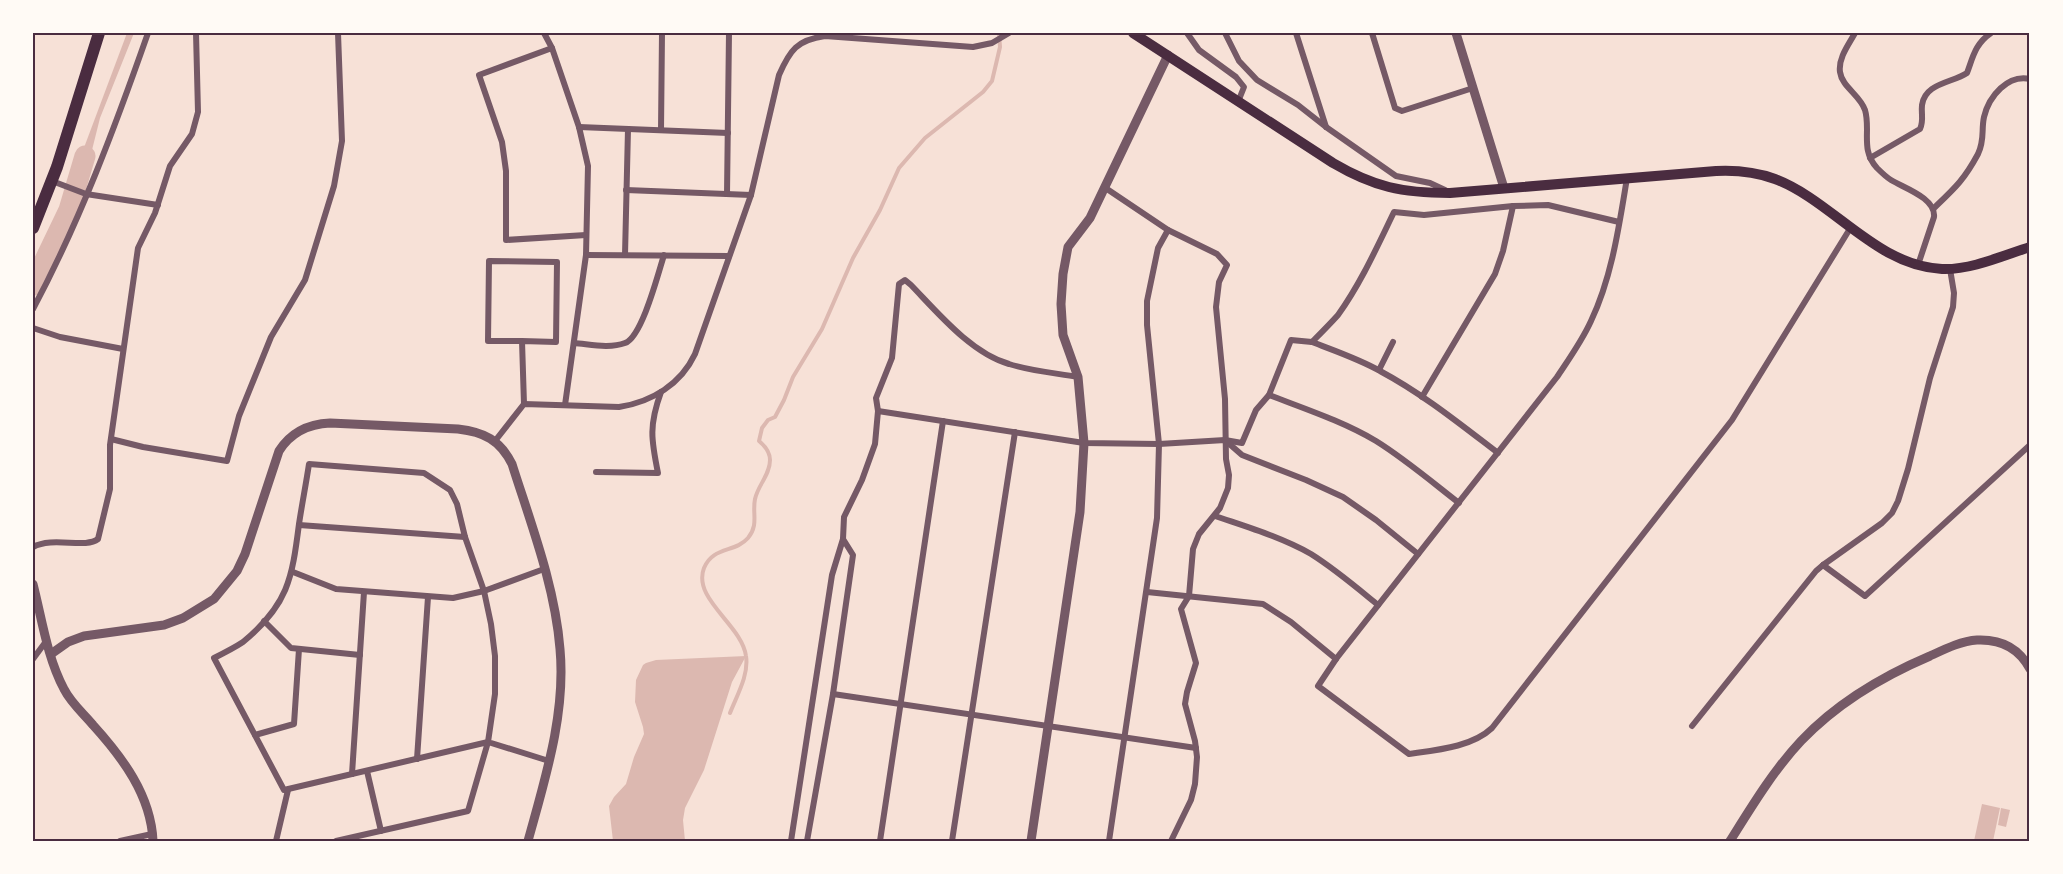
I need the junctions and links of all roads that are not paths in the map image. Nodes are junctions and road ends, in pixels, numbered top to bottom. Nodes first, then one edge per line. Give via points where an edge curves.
1 (99, 33) edge
2 (148, 33) edge
3 (196, 33) edge
4 (338, 33) edge
5 (544, 33) edge
6 (662, 33) edge
7 (729, 33) edge
8 (1009, 33) edge
9 (1133, 33) edge
10 (1187, 33) edge
11 (1225, 33) edge
12 (1296, 33) edge
13 (1372, 33) edge
14 (1456, 33) edge
15 (1855, 33) edge
16 (1991, 33) edge
17 (830, 34) edge
18 (552, 48) junction
19 (1168, 55) junction
20 (2030, 79) edge
21 (1473, 88) junction
22 (1237, 103) junction
23 (579, 127) junction
24 (1326, 127) junction
25 (628, 129) junction
26 (661, 130) junction
27 (728, 133) junction
28 (1870, 158) junction
29 (1627, 178) junction
30 (52, 181) junction
31 (1104, 187) junction
32 (1504, 188) junction
33 (626, 190) junction
34 (1450, 193) junction
35 (86, 194) junction
36 (727, 194) junction
37 (751, 195) junction
38 (158, 205) junction
39 (1514, 206) junction
40 (1934, 208) junction
41 (1619, 222) junction
42 (1851, 227) junction
43 (33, 228) edge
44 (1168, 230) junction
45 (586, 235) junction
46 (2030, 247) edge
47 (586, 255) junction
48 (625, 255) junction
49 (664, 255) junction
50 (729, 256) junction
51 (1918, 265) junction
52 (1950, 269) junction
53 (33, 309) edge
54 (33, 328) edge
55 (522, 341) junction
56 (1312, 342) junction
57 (1394, 342) dead end
58 (574, 343) junction
59 (123, 349) junction
60 (1379, 370) junction
61 (1078, 377) junction
62 (661, 392) junction
63 (1269, 395) junction
64 (1422, 397) junction
65 (524, 404) junction
66 (565, 405) junction
67 (878, 411) junction
68 (943, 421) junction
69 (1015, 432) junction
70 (111, 439) junction
71 (1226, 440) junction
72 (495, 441) junction
73 (1084, 444) junction
74 (1160, 444) junction
75 (2030, 445) edge
76 (1498, 453) junction
77 (596, 472) dead end
78 (1459, 502) junction
79 (1215, 516) junction
80 (299, 525) junction
81 (465, 537) junction
82 (843, 539) junction
83 (33, 547) edge
84 (1418, 554) junction
85 (1823, 565) junction
86 (544, 569) junction
87 (293, 572) junction
88 (33, 584) edge
89 (484, 591) junction
90 (1147, 591) junction
91 (364, 592) junction
92 (1189, 596) junction
93 (428, 597) junction
94 (1378, 605) junction
95 (264, 621) junction
96 (47, 640) junction
97 (300, 649) junction
98 (51, 654) junction
99 (360, 655) junction
100 (33, 659) edge
101 (1336, 659) junction
102 (2030, 669) edge
103 (833, 694) junction
104 (901, 704) junction
105 (971, 714) junction
106 (1048, 726) junction
107 (1692, 726) dead end
108 (255, 735) junction
109 (1124, 738) junction
110 (488, 742) junction
111 (1196, 748) junction
112 (417, 759) junction
113 (549, 761) junction
114 (367, 771) junction
115 (352, 774) junction
116 (288, 790) junction
117 (381, 831) junction
118 (153, 837) edge
119 (120, 841) edge
120 (276, 841) edge
121 (336, 841) edge
122 (528, 841) edge
123 (791, 841) edge
124 (807, 841) edge
125 (880, 841) edge
126 (952, 841) edge
127 (1031, 841) edge
128 (1109, 841) edge
129 (1171, 841) edge
130 (1730, 841) edge

1 - 30 main road
2 - 35 street
3 - 38 street via 196,124 170,166
4 - 70 street via 342,141 334,186 305,280 271,337 239,416 227,461
5 - 18 street
6 - 26 street
7 - 27 street
8 - 17 street via 982,46 962,48
9 - 19 main road
10 - 22 street via 1203,54 1240,80 1244,87
11 - 24 street via 1247,71
12 - 24 street
13 - 21 street via 1395,108 1402,111
14 - 21 street
15 - 28 street via 1840,60 1840,72 1864,108
16 - 28 street via 1976,48 1967,73 1928,92 1922,103 1920,129
17 - 37 street via 805,40 785,61
18 - 23 street
18 - 45 street via 479,75 502,142 506,240
19 - 22 main road
19 - 31 street
20 - 40 street via 2013,79 1993,99 1984,117 1983,143 1968,172
21 - 32 street
22 - 34 main road via 1366,181 1402,190
23 - 25 street
23 - 45 street via 588,166
24 - 34 street via 1396,176 1430,183
25 - 26 street
25 - 33 street
26 - 27 street
27 - 36 street
28 - 40 street via 1887,177 1910,188
29 - 32 main road
29 - 41 street
29 - 42 main road via 1728,171 1767,176 1796,189
30 - 35 street
30 - 43 main road
31 - 44 street
31 - 61 street via 1090,218 1068,247 1063,274 1063,335
32 - 34 main road
33 - 36 street
33 - 48 street
35 - 38 street
35 - 53 street
36 - 37 street
37 - 50 street
38 - 59 street via 138,248
39 - 41 street via 1548,205
39 - 56 street via 1424,215 1394,212 1354,290
39 - 64 street via 1495,274
40 - 51 street
41 - 76 street via 1609,271 1591,321 1557,377
42 - 51 main road via 1891,254
42 - 101 street via 1732,420 1482,737 1409,754 1318,686
44 - 71 street via 1217,254 1227,265 1219,282 1216,308
44 - 74 street via 1158,248 1147,302
45 - 47 street
46 - 52 main road
47 - 48 street
47 - 58 street
48 - 49 street
49 - 50 street
49 - 58 street via 635,336 625,343
50 - 62 street via 690,363
51 - 52 main road
52 - 85 street via 1953,308 1898,501 1882,523
54 - 59 street
55 - 55 street via 488,341 489,261 557,262 556,342
55 - 65 street
56 - 60 street
56 - 63 street via 1291,340
57 - 60 street
58 - 66 street
59 - 70 street
60 - 64 street
61 - 67 street via 1008,364 991,357 949,324 905,280 899,284 892,358 876,399
61 - 73 street
62 - 66 street via 619,407
62 - 77 street via 652,417 658,473
63 - 71 street via 1256,410 1242,443
63 - 78 street via 1376,441
64 - 76 street
65 - 66 street
65 - 72 street
67 - 68 street
67 - 82 street via 875,444 844,517
68 - 69 street
68 - 104 street
69 - 73 street
69 - 105 street
70 - 83 street via 110,489 98,539 92,543 46,542
71 - 74 street
71 - 79 street via 1228,488
71 - 84 street via 1242,455 1343,497
72 - 86 street via 512,464
72 - 98 street via 475,431 358,424 318,423 296,432 279,451 237,571 214,599 183,618 84,636
73 - 74 street
73 - 106 street via 1080,512
74 - 90 street
75 - 85 street via 1865,596
76 - 78 street
78 - 84 street
79 - 92 street via 1199,534 1193,549
79 - 94 street via 1273,536 1309,554
80 - 81 street
80 - 81 street via 309,464 412,471 424,473 450,490
80 - 87 street
81 - 89 street
82 - 103 street via 853,555
82 - 123 street via 832,575
84 - 94 street
85 - 107 street
86 - 89 street
86 - 113 street via 561,650 557,717
87 - 91 street via 336,589
87 - 95 street via 277,607
88 - 96 street
89 - 93 street via 453,598
89 - 110 street via 495,656 495,694
90 - 92 street
90 - 109 street
91 - 93 street
91 - 99 street
92 - 101 street via 1263,604
92 - 111 street via 1180,612 1195,659 1185,697
93 - 112 street
94 - 101 street
95 - 97 street via 291,648
95 - 108 street via 242,642 214,658
96 - 98 street
96 - 100 street
97 - 99 street
97 - 108 street via 294,724
98 - 118 street via 65,691 119,754 134,778
99 - 115 street
102 - 130 street via 2013,648 1981,640 1950,647 1881,679 1840,706 1802,740 1767,783
103 - 104 street
103 - 124 street
104 - 105 street
104 - 125 street
105 - 106 street
105 - 126 street
106 - 109 street
106 - 127 street
108 - 116 street via 284,790
109 - 111 street
109 - 128 street
110 - 112 street
110 - 113 street
110 - 117 street via 468,811
111 - 129 street via 1193,793
112 - 114 street
113 - 122 street
114 - 115 street
114 - 117 street
115 - 116 street
116 - 120 street
117 - 121 street
118 - 119 street

